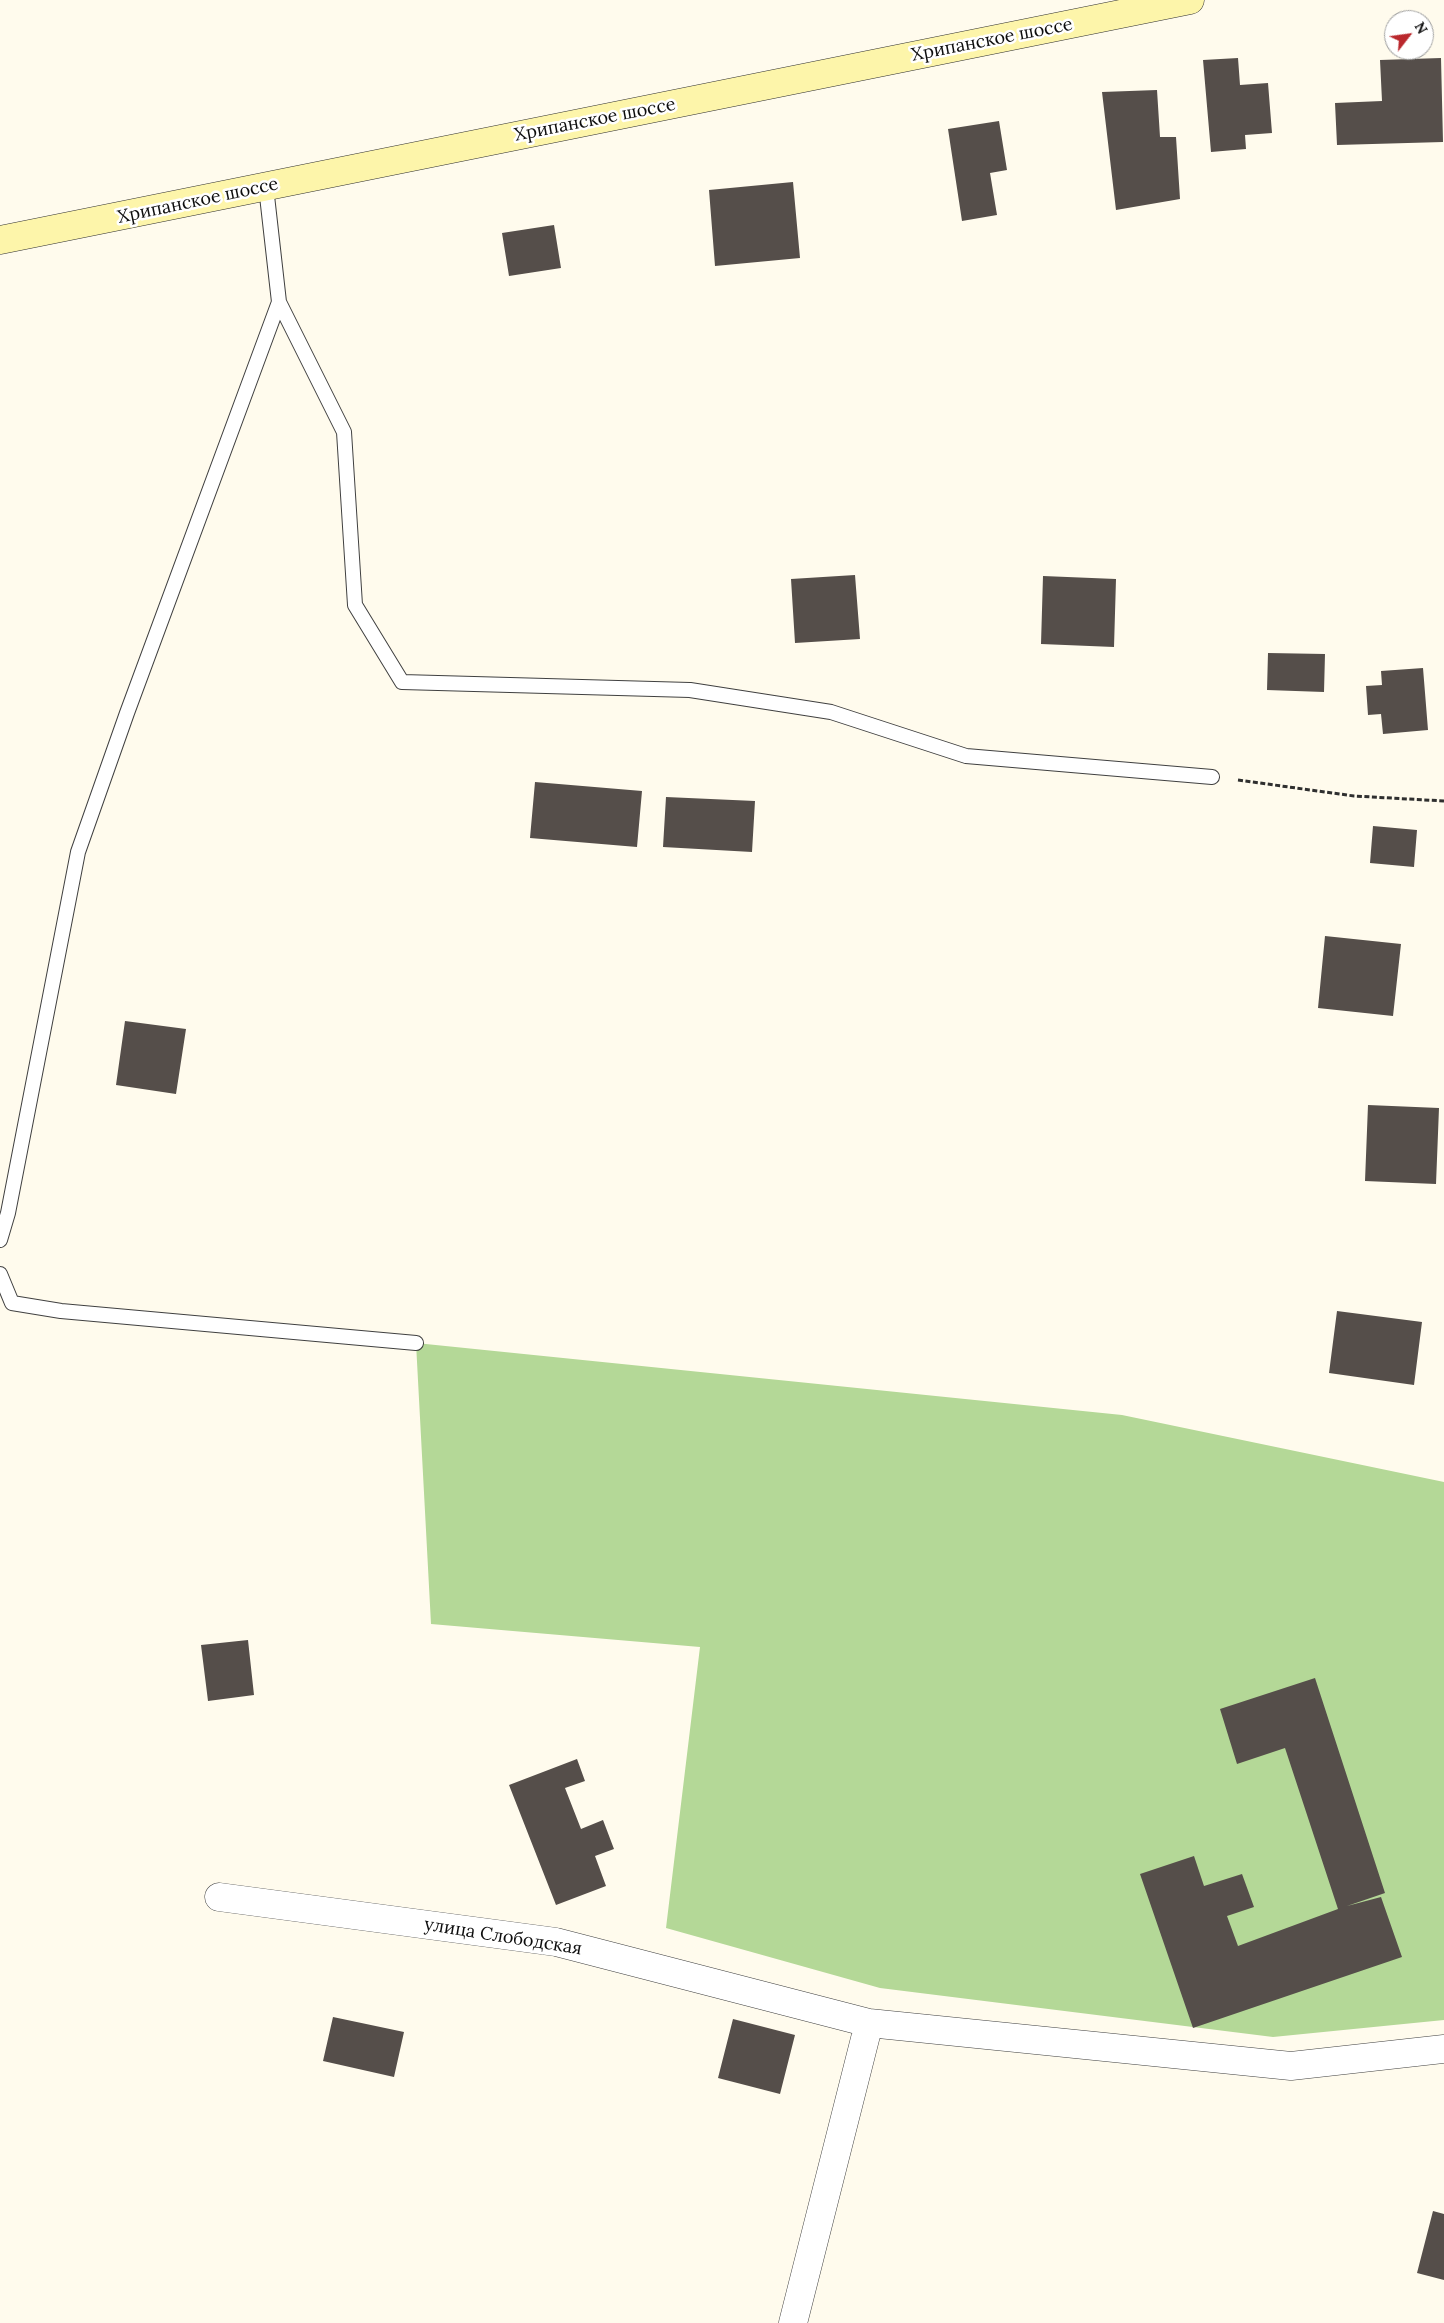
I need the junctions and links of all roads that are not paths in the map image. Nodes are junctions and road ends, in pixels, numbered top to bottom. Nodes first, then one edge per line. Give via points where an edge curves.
1 (1190, 0) edge
2 (266, 187) junction
3 (0, 240) edge
4 (280, 302) junction
5 (1212, 777) road end
6 (0, 1240) edge
7 (0, 1274) edge
8 (416, 1343) dead end
9 (219, 1897) dead end
10 (869, 2024) junction
11 (1444, 2049) edge
12 (793, 2323) edge

1 - 2 main road, Хрипанское шоссе
2 - 3 main road, Хрипанское шоссе
2 - 4 lane
4 - 5 lane via 344,432 355,605 402,682 690,690 831,712 966,756
4 - 6 lane via 78,852 10,1203
7 - 8 lane via 12,1303 71,1312
9 - 10 street, улица Слободская via 556,1942
10 - 11 street, улица Слободская via 1291,2066
10 - 12 street

